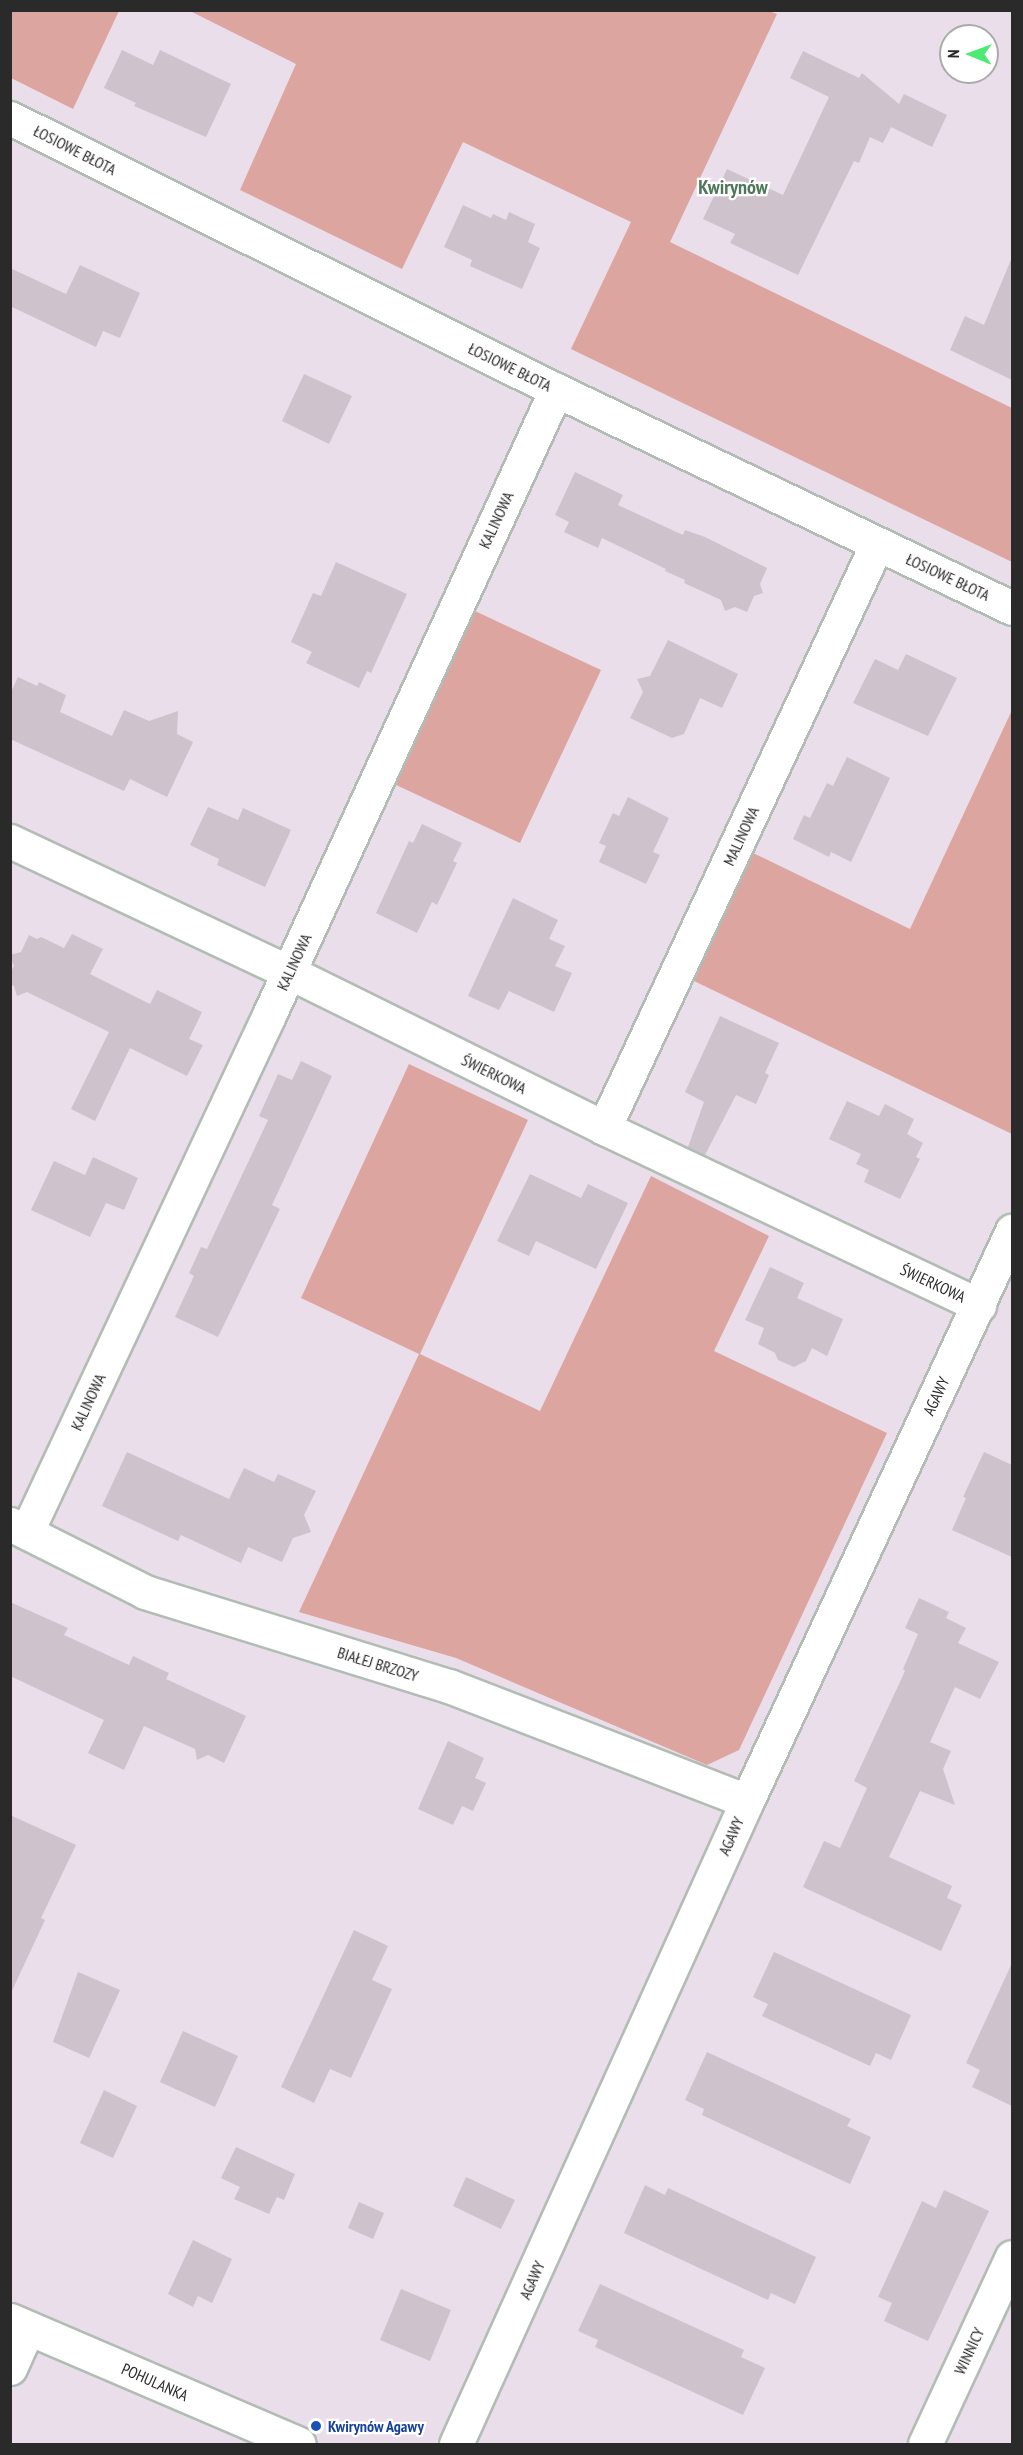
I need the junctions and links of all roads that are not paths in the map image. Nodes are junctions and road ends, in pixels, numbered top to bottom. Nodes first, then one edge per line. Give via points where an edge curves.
1 (10, 118) edge
2 (556, 390) junction
3 (877, 544) junction
4 (1012, 608) edge
5 (14, 852) edge
6 (289, 972) junction
7 (604, 1128) junction
8 (1012, 1231) edge
9 (978, 1305) junction
10 (19, 1527) edge
11 (747, 1801) junction
12 (1012, 2257) edge
13 (20, 2324) edge
14 (10, 2368) edge
15 (299, 2445) edge
16 (456, 2445) edge
17 (925, 2445) edge

1 - 2 street, ŁOSIOWE BŁOTA
2 - 3 street, ŁOSIOWE BŁOTA
2 - 6 street, KALINOWA
3 - 4 street, ŁOSIOWE BŁOTA
3 - 7 street, MALINOWA
5 - 6 street, ŚWIERKOWA
6 - 7 street, ŚWIERKOWA
6 - 10 street, KALINOWA
7 - 9 street, ŚWIERKOWA
8 - 9 street, AGAWY
9 - 11 street, AGAWY
10 - 11 street, BIAŁEJ BRZOZY via 145,1592 449,1686
11 - 16 street, AGAWY
12 - 17 street, WINNICY
13 - 14 street
13 - 15 street, POHULANKA

